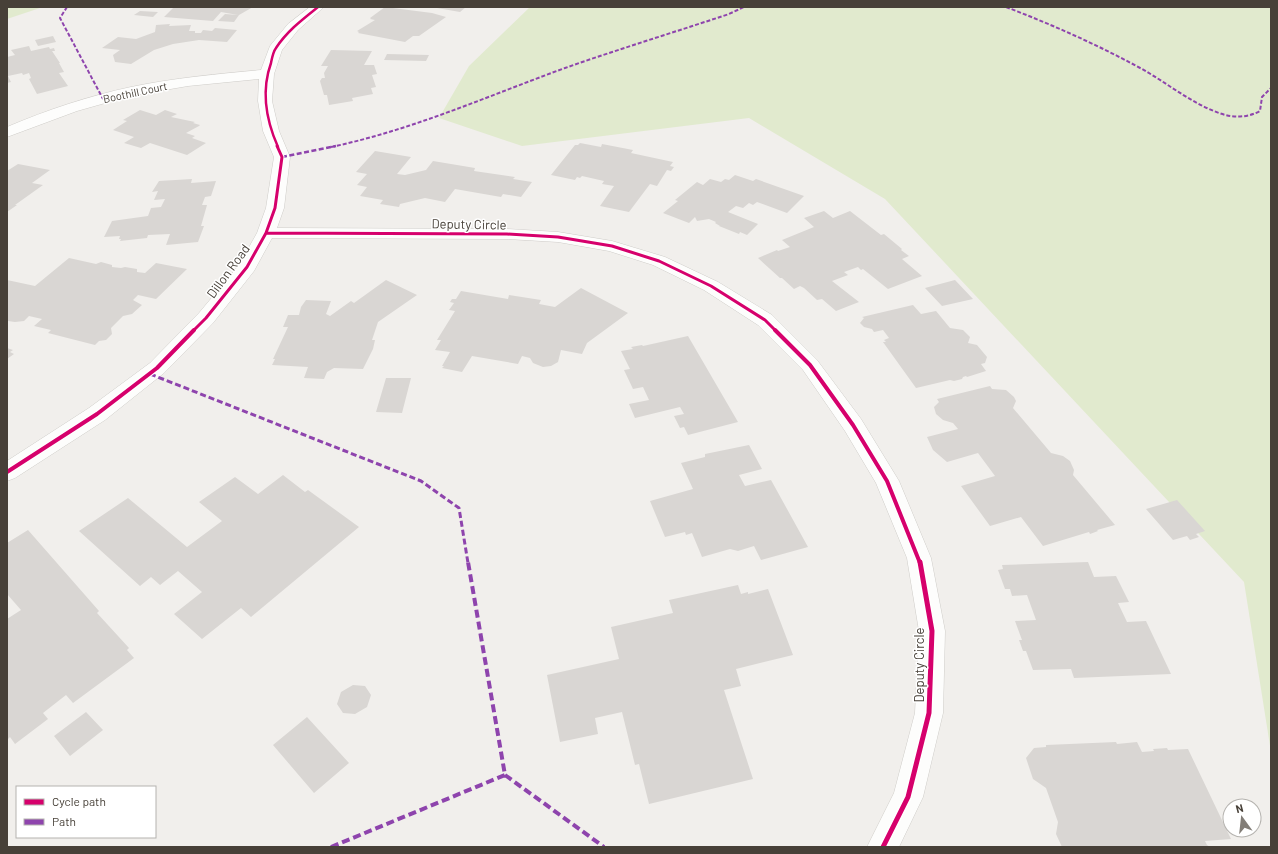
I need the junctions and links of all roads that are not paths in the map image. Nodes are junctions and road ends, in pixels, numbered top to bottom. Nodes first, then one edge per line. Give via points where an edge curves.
1 (318, 7) edge
2 (267, 74) junction
3 (7, 132) edge
4 (266, 232) junction
5 (7, 472) edge
6 (883, 847) edge

1 - 2 street, Dillon Road via 293,27 275,49
2 - 3 street, Boothill Court via 168,85 111,96 47,115
2 - 4 street, Dillon Road via 265,101 271,132 282,157 275,208
4 - 5 street, Dillon Road via 247,267 206,318 158,368 97,414
4 - 6 street, Deputy Circle via 507,234 558,237 612,246 659,261 711,286 765,320 810,365 853,425 887,481 918,558 932,631 929,713 908,797

